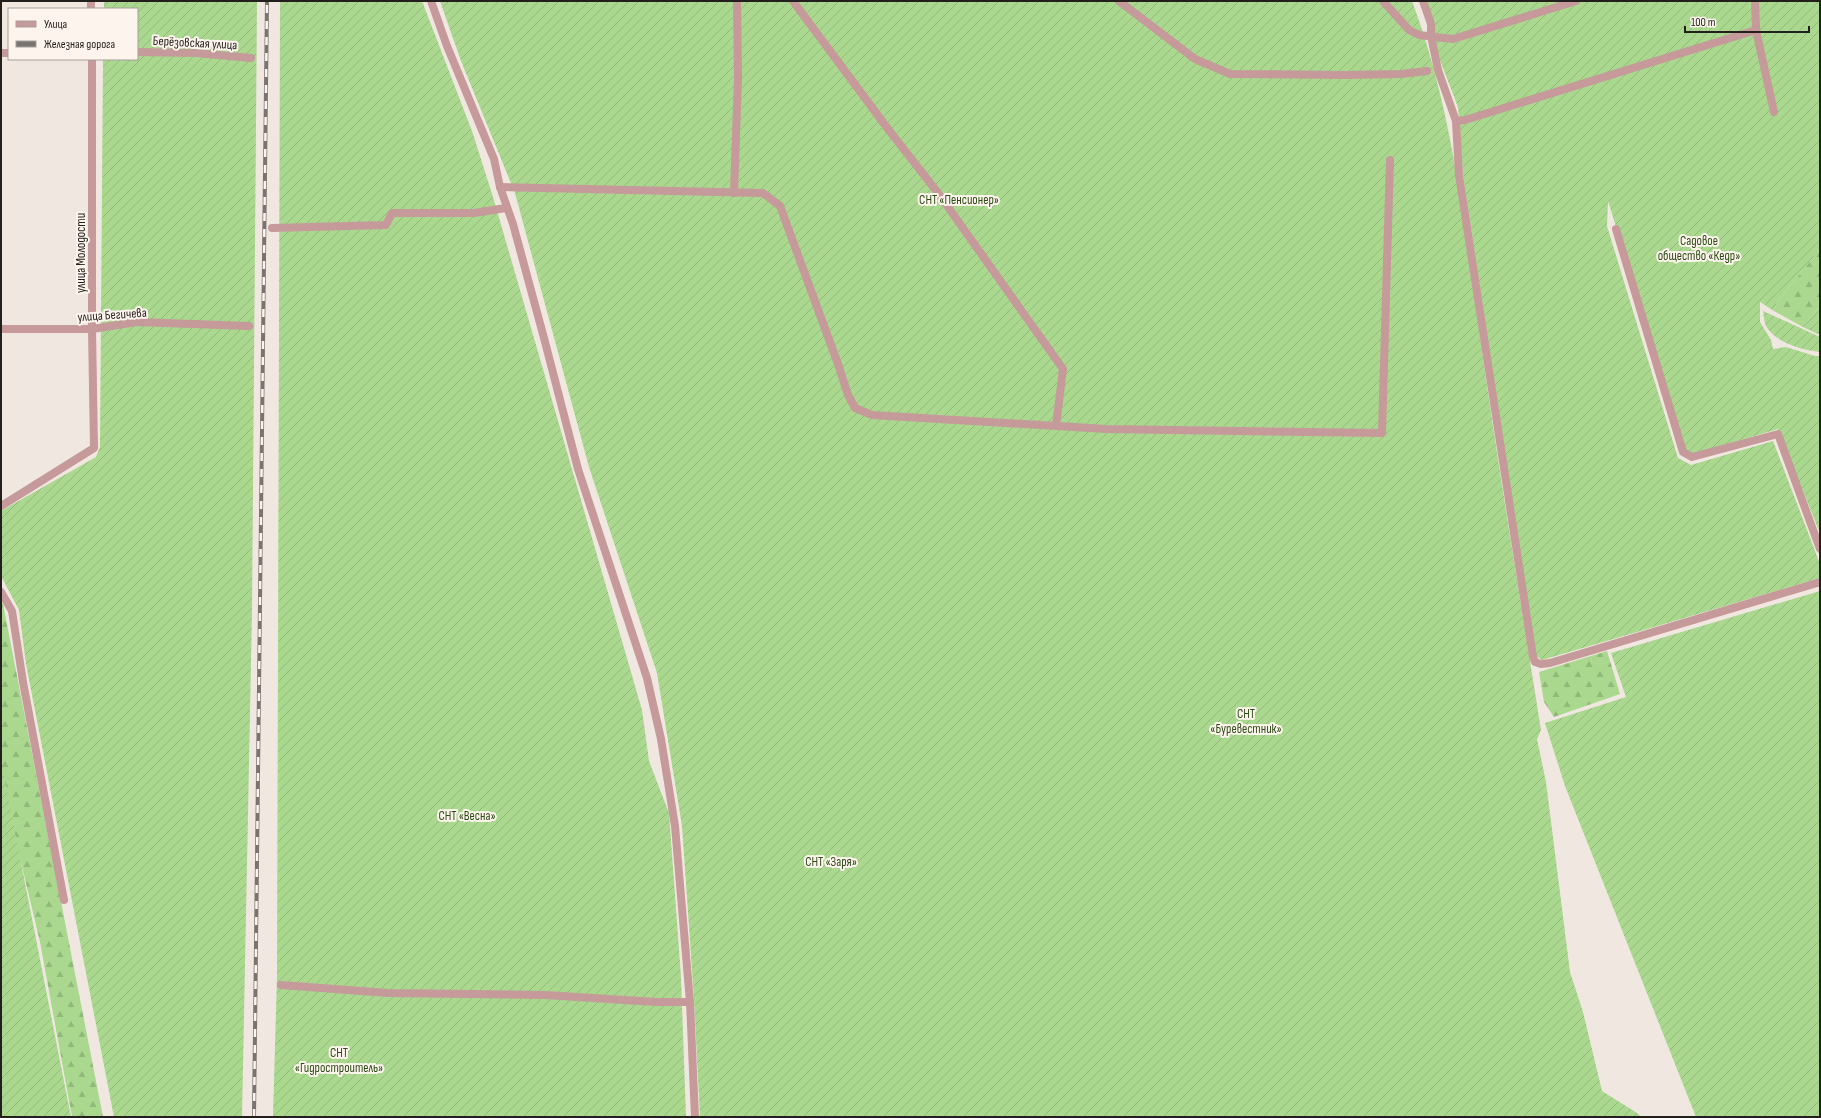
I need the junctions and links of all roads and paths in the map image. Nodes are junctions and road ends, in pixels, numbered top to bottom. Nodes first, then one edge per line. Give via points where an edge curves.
1 (431, 1) edge
2 (737, 1) edge
3 (793, 1) edge
4 (1119, 1) edge
5 (1383, 1) edge
6 (1423, 1) edge
7 (1576, 1) edge
8 (1755, 1) edge
9 (1756, 30) junction
10 (1430, 36) junction
11 (138, 52) edge
12 (251, 58) dead end
13 (92, 60) edge
14 (1427, 71) dead end
15 (1774, 112) dead end
16 (1456, 121) junction
17 (1390, 160) dead end
18 (500, 187) junction
19 (734, 193) junction
20 (506, 208) junction
21 (272, 228) dead end
22 (1616, 229) dead end
23 (249, 326) dead end
24 (1, 329) edge
25 (92, 329) junction
26 (1056, 426) junction
27 (1, 506) edge
28 (1820, 549) edge
29 (1820, 582) edge
30 (1, 592) edge
31 (64, 900) dead end
32 (282, 985) dead end
33 (690, 1002) junction
34 (695, 1117) edge

1 - 18 street via 494,159
2 - 19 street via 738,78
3 - 26 street via 938,193 1063,369
4 - 14 street via 1196,59 1230,74 1345,75
5 - 10 street via 1409,30
6 - 10 street via 1431,24
7 - 10 street via 1452,39
8 - 9 street
9 - 15 street
9 - 16 street
10 - 16 street via 1438,70
11 - 12 street, Берёзовская улица via 196,53
13 - 25 street, улица Молодости
16 - 29 street via 1459,175 1533,657 1536,662 1550,663
17 - 26 street via 1382,433
18 - 19 street
18 - 20 street
19 - 26 street via 763,193 780,206 855,408 872,415
20 - 21 street via 474,213 392,213 386,225
20 - 33 street via 513,224 578,469 646,678 661,739 675,826
22 - 28 street via 1683,452 1692,457 1778,434
23 - 25 street, улица Бегичева via 137,322
24 - 25 street, улица Бегичева
25 - 27 street, улица Молодости via 94,448
30 - 31 street via 12,611
32 - 33 street via 388,992 545,995
33 - 34 street

